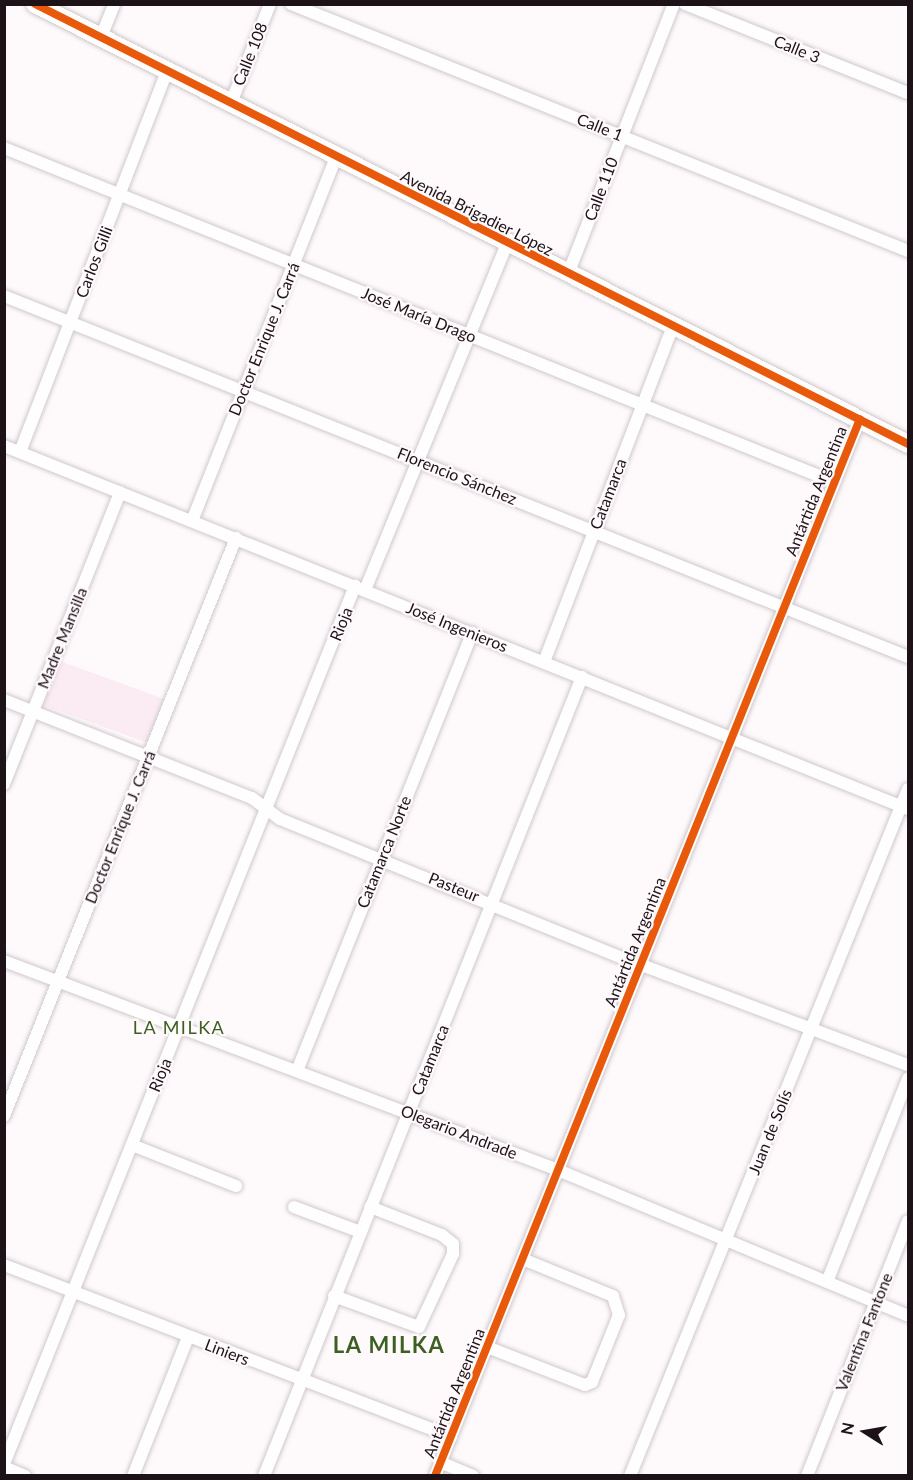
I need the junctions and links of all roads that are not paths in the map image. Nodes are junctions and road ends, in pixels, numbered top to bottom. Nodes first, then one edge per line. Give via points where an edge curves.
1 (35, 4) edge
2 (114, 4) edge
3 (270, 4) edge
4 (291, 4) edge
5 (674, 4) edge
6 (685, 4) edge
7 (101, 37) junction
8 (167, 71) junction
9 (909, 93) edge
10 (231, 103) junction
11 (622, 136) junction
12 (4, 148) edge
13 (336, 158) junction
14 (120, 195) junction
15 (507, 243) junction
16 (909, 251) edge
17 (294, 265) junction
18 (568, 273) junction
19 (4, 296) edge
20 (70, 322) junction
21 (673, 326) junction
22 (469, 335) junction
23 (243, 391) junction
24 (642, 405) junction
25 (860, 419) junction
26 (907, 440) edge
27 (4, 446) edge
28 (20, 452) junction
29 (418, 461) junction
30 (834, 482) junction
31 (120, 492) junction
32 (192, 521) junction
33 (594, 531) junction
34 (236, 538) junction
35 (360, 588) junction
36 (784, 607) junction
37 (472, 633) junction
38 (909, 657) edge
39 (543, 662) junction
40 (582, 677) junction
41 (4, 700) edge
42 (33, 711) junction
43 (732, 738) junction
44 (149, 757) junction
45 (4, 784) edge
46 (909, 789) edge
47 (905, 807) edge
48 (267, 809) junction
49 (382, 858) junction
50 (494, 903) junction
51 (4, 961) edge
52 (641, 963) junction
53 (58, 982) junction
54 (179, 1028) junction
55 (811, 1028) junction
56 (909, 1065) edge
57 (297, 1071) junction
58 (909, 1078) edge
59 (408, 1113) junction
60 (4, 1116) edge
61 (132, 1145) junction
62 (558, 1170) junction
63 (236, 1186) dead end
64 (294, 1207) dead end
65 (370, 1207) junction
66 (909, 1221) edge
67 (360, 1232) junction
68 (727, 1240) junction
69 (523, 1258) junction
70 (4, 1265) edge
71 (827, 1282) junction
72 (73, 1292) junction
73 (334, 1296) junction
74 (876, 1303) junction
75 (909, 1316) edge
76 (188, 1337) junction
77 (487, 1347) junction
78 (300, 1380) junction
79 (451, 1437) junction
80 (440, 1462) junction
81 (4, 1465) edge
82 (25, 1476) edge
83 (134, 1476) edge
84 (264, 1476) edge
85 (435, 1476) edge
86 (473, 1476) edge
87 (630, 1476) edge
88 (807, 1476) edge

1 - 7 street, Avenida Brigadier López
2 - 7 street
3 - 10 street, Calle 108
4 - 11 street, Calle 1
5 - 11 street, Calle 110
6 - 9 street, Calle 3
7 - 8 street, Avenida Brigadier López
8 - 10 street, Avenida Brigadier López
8 - 14 street, Carlos Gilli
10 - 13 street, Avenida Brigadier López
11 - 16 street, Calle 1
11 - 18 street, Calle 110
12 - 14 street, José María Drago
13 - 15 street, Avenida Brigadier López
13 - 17 street, Doctor Enrique J. Carrá
14 - 17 street, José María Drago
14 - 20 street, Carlos Gilli
15 - 18 street, Avenida Brigadier López
15 - 22 street, Rioja
17 - 22 street, José María Drago
17 - 23 street, Doctor Enrique J. Carrá
18 - 21 street, Avenida Brigadier López
19 - 20 street, Florencio Sánchez
20 - 23 street, Florencio Sánchez
20 - 28 street, Carlos Gilli
21 - 24 street, Catamarca
21 - 25 street, Avenida Brigadier López
22 - 24 street, José María Drago
22 - 29 street, Rioja
23 - 29 street, Florencio Sánchez
23 - 32 street, Doctor Enrique J. Carrá
24 - 30 street, José María Drago
24 - 33 street, Catamarca
25 - 26 street, Avenida Brigadier López
25 - 30 street, Antártida Argentina
27 - 28 street, José Ingenieros
28 - 31 street, José Ingenieros
29 - 33 street, Florencio Sánchez
29 - 35 street, Rioja
30 - 36 street, Antártida Argentina
31 - 32 street, José Ingenieros
31 - 42 street, Madre Mansilla
32 - 34 street, José Ingenieros
33 - 36 street, Florencio Sánchez
33 - 39 street, Catamarca
34 - 35 street, José Ingenieros
34 - 44 street, Doctor Enrique J. Carrá
35 - 37 street, José Ingenieros
35 - 48 street, Rioja
36 - 38 street, Florencio Sánchez
36 - 43 street, Antártida Argentina
37 - 39 street, José Ingenieros
37 - 49 street, Catamarca Norte
39 - 40 street, José Ingenieros
40 - 43 street, José Ingenieros
40 - 50 street, Catamarca
41 - 42 street, Pasteur
42 - 44 street, Pasteur
42 - 45 street, Madre Mansilla
43 - 47 street, José Ingenieros
43 - 52 street, Antártida Argentina
44 - 48 street, Pasteur
44 - 53 street, Doctor Enrique J. Carrá
46 - 47 street, Juan de Solís
47 - 55 street, Juan de Solís
48 - 49 street, Pasteur
48 - 54 street, Rioja
49 - 50 street, Pasteur
49 - 57 street, Catamarca Norte
50 - 52 street, Pasteur
50 - 59 street, Catamarca
51 - 53 street, Olegario Andrade
52 - 55 street, Pasteur
52 - 62 street, Antártida Argentina
53 - 54 street, Olegario Andrade
53 - 60 street, Doctor Enrique J. Carrá
54 - 57 street, Olegario Andrade
54 - 61 street, Rioja
55 - 56 street, Pasteur
55 - 68 street, Juan de Solís
57 - 59 street, Olegario Andrade
58 - 71 street
59 - 62 street, Olegario Andrade
59 - 65 street, Catamarca
61 - 63 street
61 - 72 street, Rioja
62 - 68 street, Olegario Andrade
62 - 69 street, Antártida Argentina
64 - 67 street
65 - 67 street, Catamarca
65 - 73 street via 442,1235 453,1244 453,1254 419,1327
66 - 74 street, Valentina Fantone
67 - 73 street, Catamarca
68 - 71 street, Olegario Andrade
68 - 87 street, Juan de Solís
69 - 77 street, Antártida Argentina
69 - 77 street via 613,1296 619,1315 592,1382 585,1385
70 - 72 street, Liniers
71 - 74 street, Olegario Andrade
72 - 76 street, Liniers
72 - 81 street, Rioja
73 - 78 street, Catamarca
74 - 75 street, Olegario Andrade
74 - 88 street, Valentina Fantone
76 - 78 street, Liniers
76 - 83 street
77 - 79 street, Antártida Argentina
78 - 79 street, Liniers
78 - 84 street, Catamarca
79 - 80 street, Antártida Argentina
80 - 85 street, Antártida Argentina
80 - 86 street
81 - 82 street

